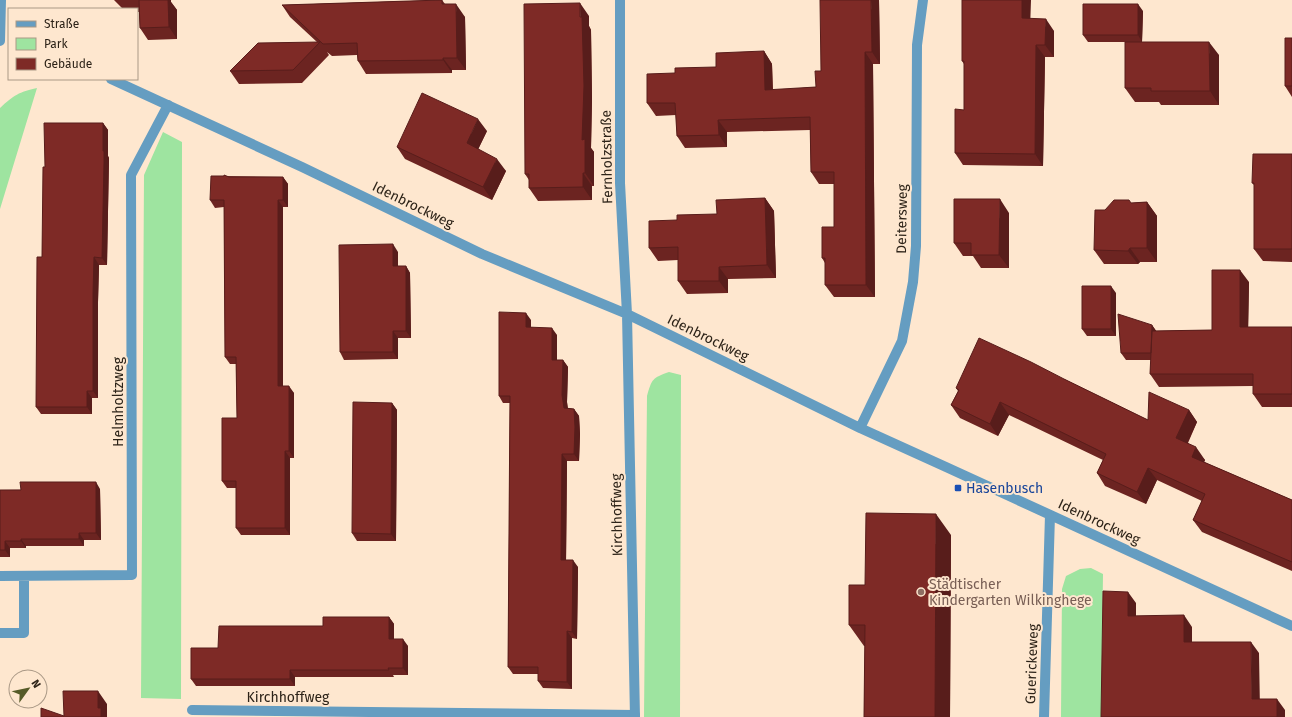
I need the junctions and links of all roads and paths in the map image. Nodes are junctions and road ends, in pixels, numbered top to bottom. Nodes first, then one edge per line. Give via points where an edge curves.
1 (1, 0) edge
2 (620, 0) edge
3 (923, 0) edge
4 (0, 41) edge
5 (113, 80) edge
6 (168, 105) junction
7 (627, 314) junction
8 (860, 428) junction
9 (1050, 515) junction
10 (0, 576) edge
11 (24, 576) junction
12 (1292, 626) edge
13 (0, 633) edge
14 (192, 710) dead end
15 (384, 714) edge
16 (635, 716) edge
17 (1044, 717) edge

1 - 4 street
2 - 7 street, Fernholzstraße via 620,183
3 - 8 street, Deitersweg via 917,45 916,246 913,282 902,341
5 - 6 street, Idenbrockweg
6 - 7 street, Idenbrockweg via 482,254
6 - 11 street, Helmholtzweg via 131,175 132,575
7 - 8 street, Idenbrockweg
7 - 16 street, Kirchhoffweg
8 - 9 street, Idenbrockweg
9 - 12 street, Idenbrockweg
9 - 17 street, Guerickeweg
10 - 11 street, Helmholtzweg
11 - 13 street via 24,633
14 - 15 street, Kirchhoffweg
15 - 16 street, Kirchhoffweg

